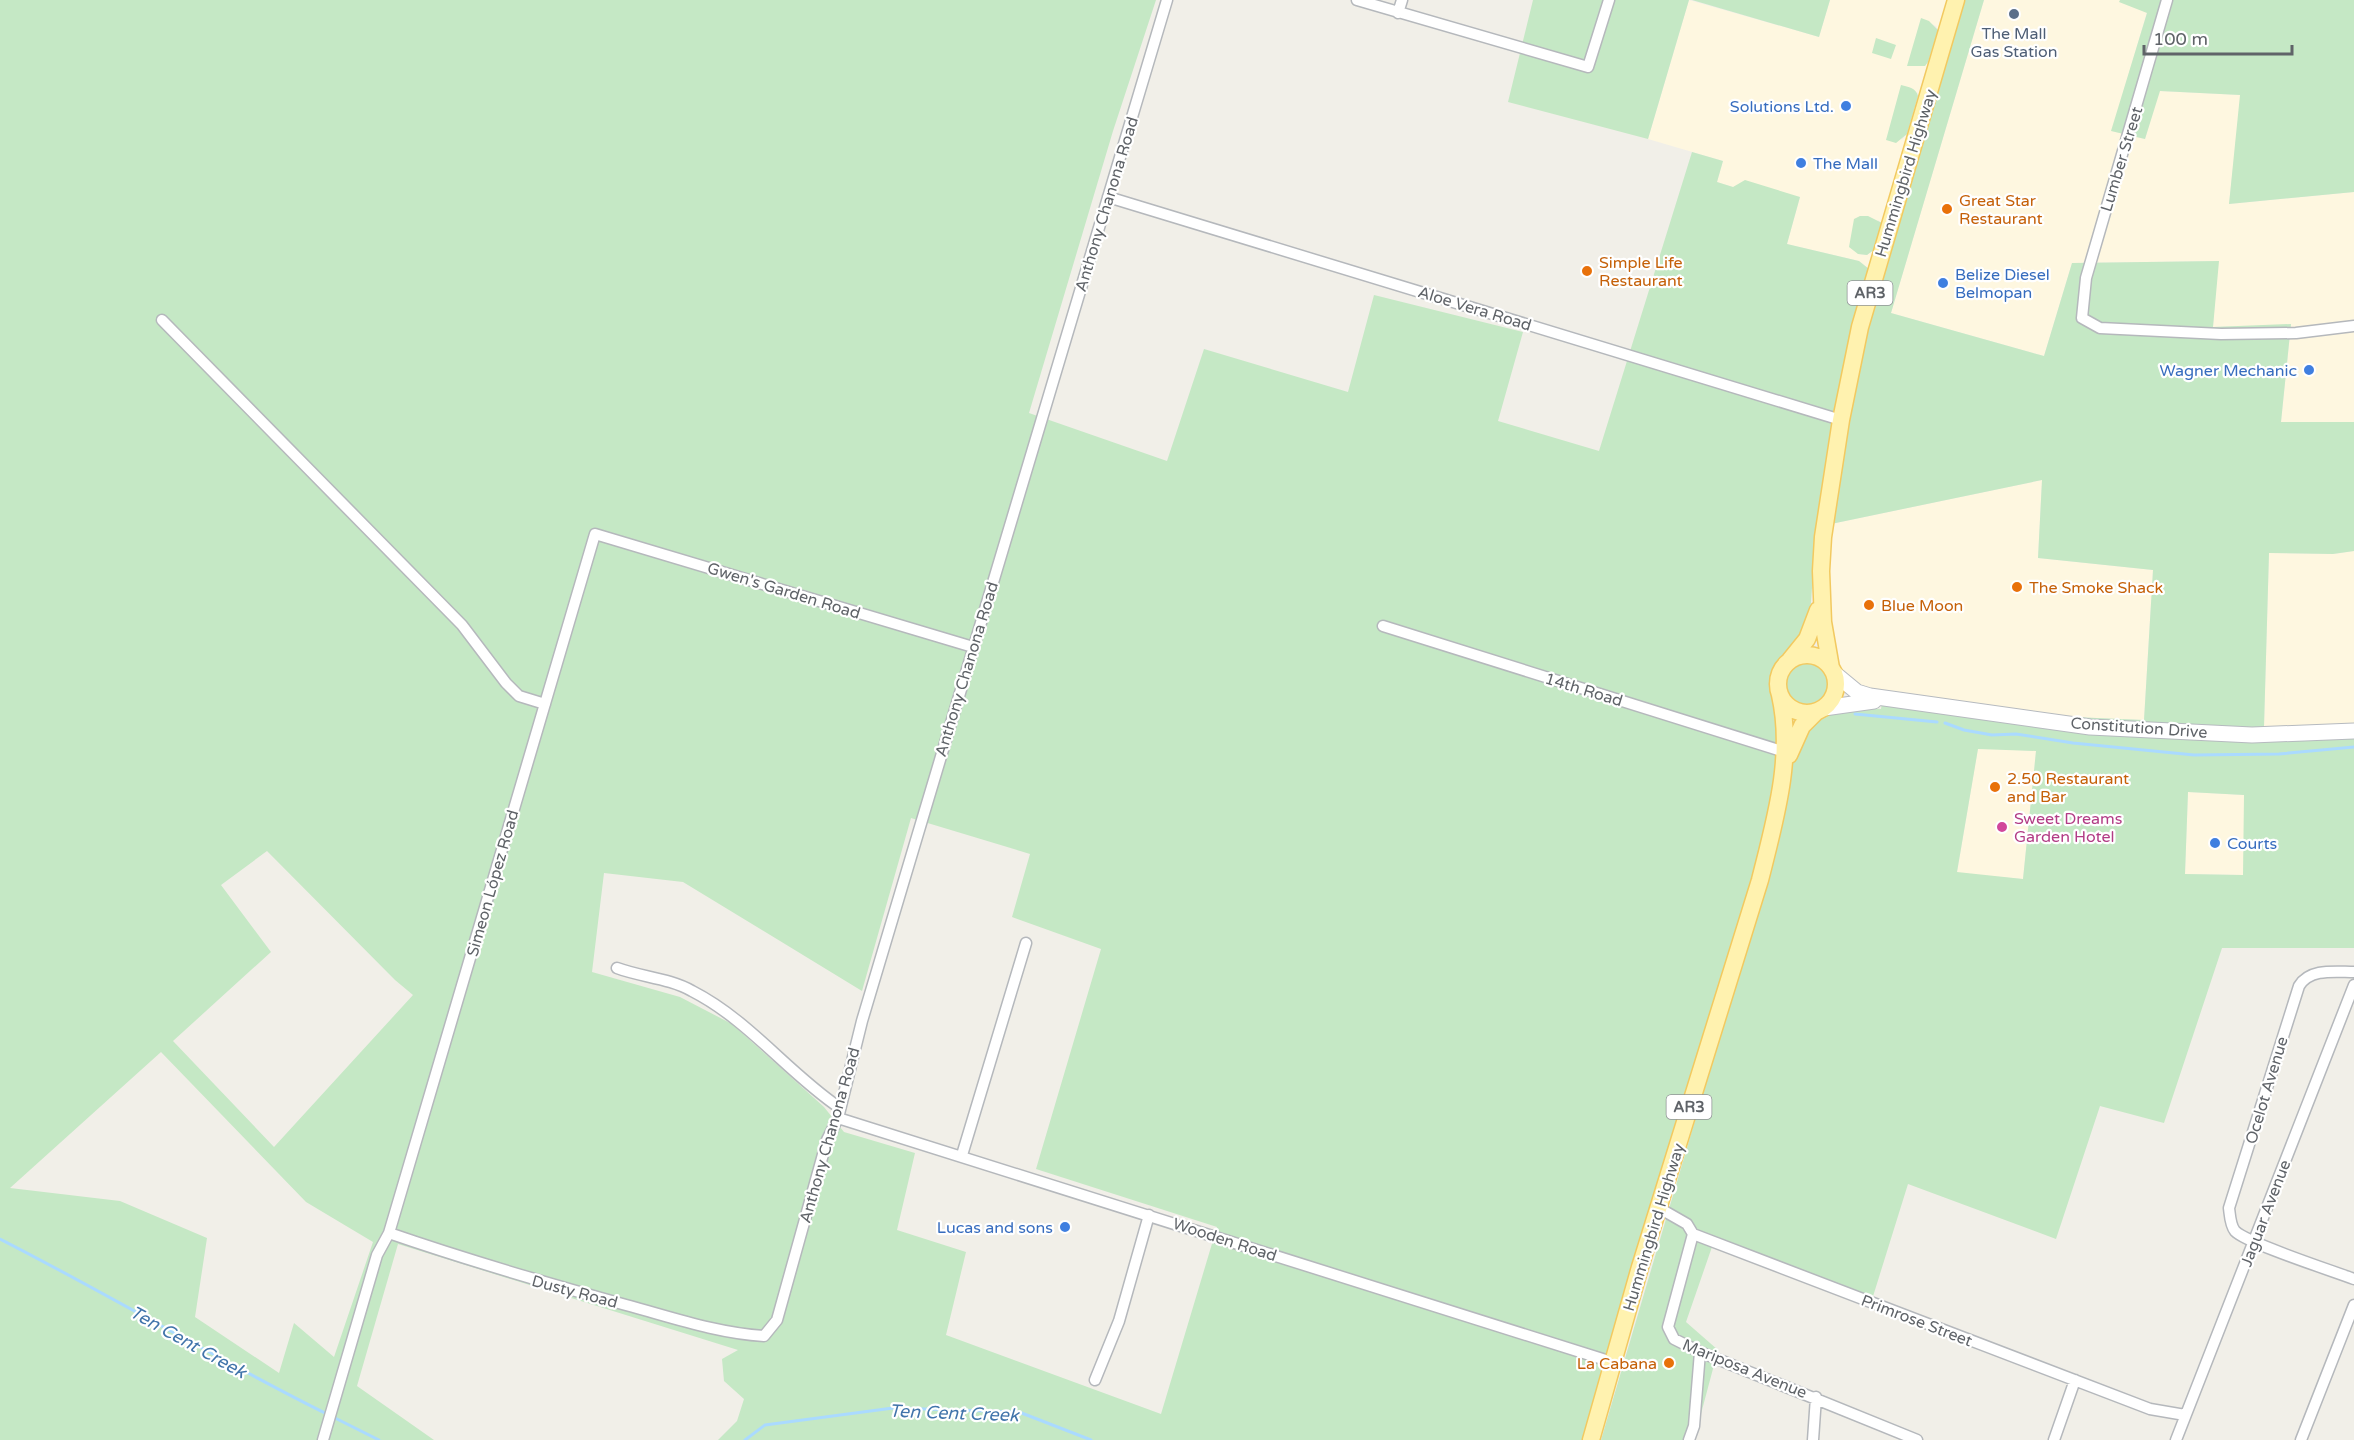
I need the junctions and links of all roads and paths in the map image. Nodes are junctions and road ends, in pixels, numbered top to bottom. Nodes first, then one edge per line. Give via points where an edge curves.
1 (1167, 0) edge
2 (1357, 0) edge
3 (1401, 0) edge
4 (1609, 0) edge
5 (1956, 0) edge
6 (2167, 0) edge
7 (1398, 13) junction
8 (1108, 197) junction
9 (162, 320) dead end
10 (2354, 326) edge
11 (1841, 420) junction
12 (595, 534) joint
13 (1820, 594) junction
14 (1383, 626) dead end
15 (973, 647) junction
16 (1790, 661) junction
17 (1832, 671) junction
18 (1780, 695) junction
19 (1889, 700) junction
20 (545, 704) junction
21 (1821, 709) junction
22 (2354, 731) edge
23 (1785, 752) junction
24 (1783, 772) junction
25 (1026, 943) dead end
26 (617, 968) dead end
27 (2354, 972) edge
28 (2354, 985) edge
29 (839, 1113) junction
30 (962, 1155) junction
31 (1659, 1208) junction
32 (1149, 1215) junction
33 (389, 1233) junction
34 (1693, 1234) junction
35 (2254, 1242) junction
36 (2354, 1279) edge
37 (2354, 1305) edge
38 (764, 1336) joint
39 (1700, 1352) junction
40 (1612, 1362) junction
41 (1095, 1380) dead end
42 (2075, 1380) junction
43 (1816, 1397) junction
44 (2185, 1415) junction
45 (323, 1440) edge
46 (1591, 1440) edge
47 (1689, 1440) edge
48 (1813, 1440) edge
49 (1915, 1440) edge
50 (2054, 1440) edge
51 (2176, 1440) edge
52 (2301, 1440) edge

1 - 8 street, Anthony Chanona Road
2 - 7 street
3 - 7 street
4 - 7 street via 1588,67
5 - 11 main road, Hummingbird Highway / AR3 via 1860,327
6 - 10 street, Lumber Street via 2086,278 2082,318 2100,328 2221,334 2296,333
8 - 11 street, Aloe Vera Road
8 - 15 street, Anthony Chanona Road
9 - 20 street via 462,625 506,683 519,696
11 - 13 main road, Hummingbird Highway / AR3 via 1822,537
12 - 15 street, Gwen's Garden Road
12 - 20 street, Simeon López Road
13 - 16 main road, Hummingbird Highway / AR3 via 1812,628
13 - 17 main road, Hummingbird Highway / AR3
14 - 23 street, 14th Road
15 - 29 street, Anthony Chanona Road via 862,1021
16 - 17 main road via 1816,657
16 - 18 main road via 1779,676
17 - 19 main road, Constitution Drive via 1857,692
17 - 21 main road via 1835,692
18 - 21 main road via 1800,712
18 - 23 main road, Hummingbird Highway / AR3
19 - 21 main road, Constitution Drive
19 - 22 main road, Constitution Drive via 2090,727 2252,735
20 - 33 street, Simeon López Road
21 - 24 main road, Hummingbird Highway / AR3 via 1802,726
23 - 24 main road, Hummingbird Highway / AR3
24 - 31 main road, Hummingbird Highway / AR3 via 1760,880
25 - 30 street
26 - 29 street, Wooden Road via 672,982 709,1000 734,1017
27 - 35 street, Ocelot Avenue via 2311,974 2299,986 2229,1208 2235,1231
28 - 35 street, Jaguar Avenue
29 - 30 street, Wooden Road
29 - 38 street, Anthony Chanona Road via 827,1140 777,1320
30 - 32 street, Wooden Road
31 - 34 street, Primrose Street via 1687,1224
31 - 40 main road, Hummingbird Highway / AR3
32 - 40 street, Wooden Road
32 - 41 street via 1119,1321
33 - 38 street, Dusty Road via 469,1261 691,1324
33 - 45 street, Simeon López Road via 377,1255
34 - 39 street, Mariposa Avenue via 1668,1326 1674,1339
34 - 42 street, Primrose Street
35 - 36 street, Ocelot Avenue
35 - 44 street, Jaguar Avenue
37 - 52 street
39 - 43 street, Mariposa Avenue
39 - 47 street via 1694,1426
40 - 46 main road, Hummingbird Highway / AR3
42 - 44 street, Primrose Street via 2150,1409
42 - 50 street
43 - 48 street
43 - 49 street, Mariposa Avenue
44 - 51 street, Jaguar Avenue

